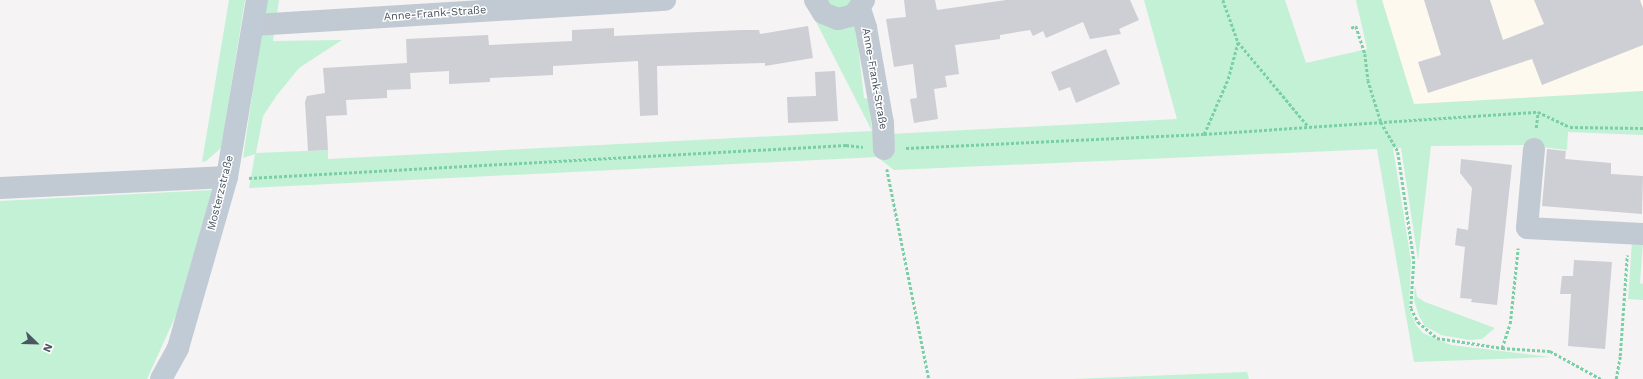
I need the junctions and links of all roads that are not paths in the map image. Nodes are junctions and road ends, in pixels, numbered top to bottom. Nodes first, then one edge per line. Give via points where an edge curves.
1 (257, 0) edge
2 (665, 0) edge
3 (815, 0) edge
4 (862, 5) edge
5 (253, 25) junction
6 (884, 149) road end
7 (1534, 149) dead end
8 (227, 177) junction
9 (0, 188) edge
10 (1636, 234) edge
11 (161, 379) edge

1 - 5 street, Mosterzstraße
2 - 5 street, Anne-Frank-Straße
3 - 4 street, Anne-Frank-Straße via 823,13 838,19 854,15
4 - 6 street, Anne-Frank-Straße via 883,123
5 - 8 street, Mosterzstraße
7 - 10 street via 1527,228
8 - 9 street
8 - 11 street, Mosterzstraße via 178,348

